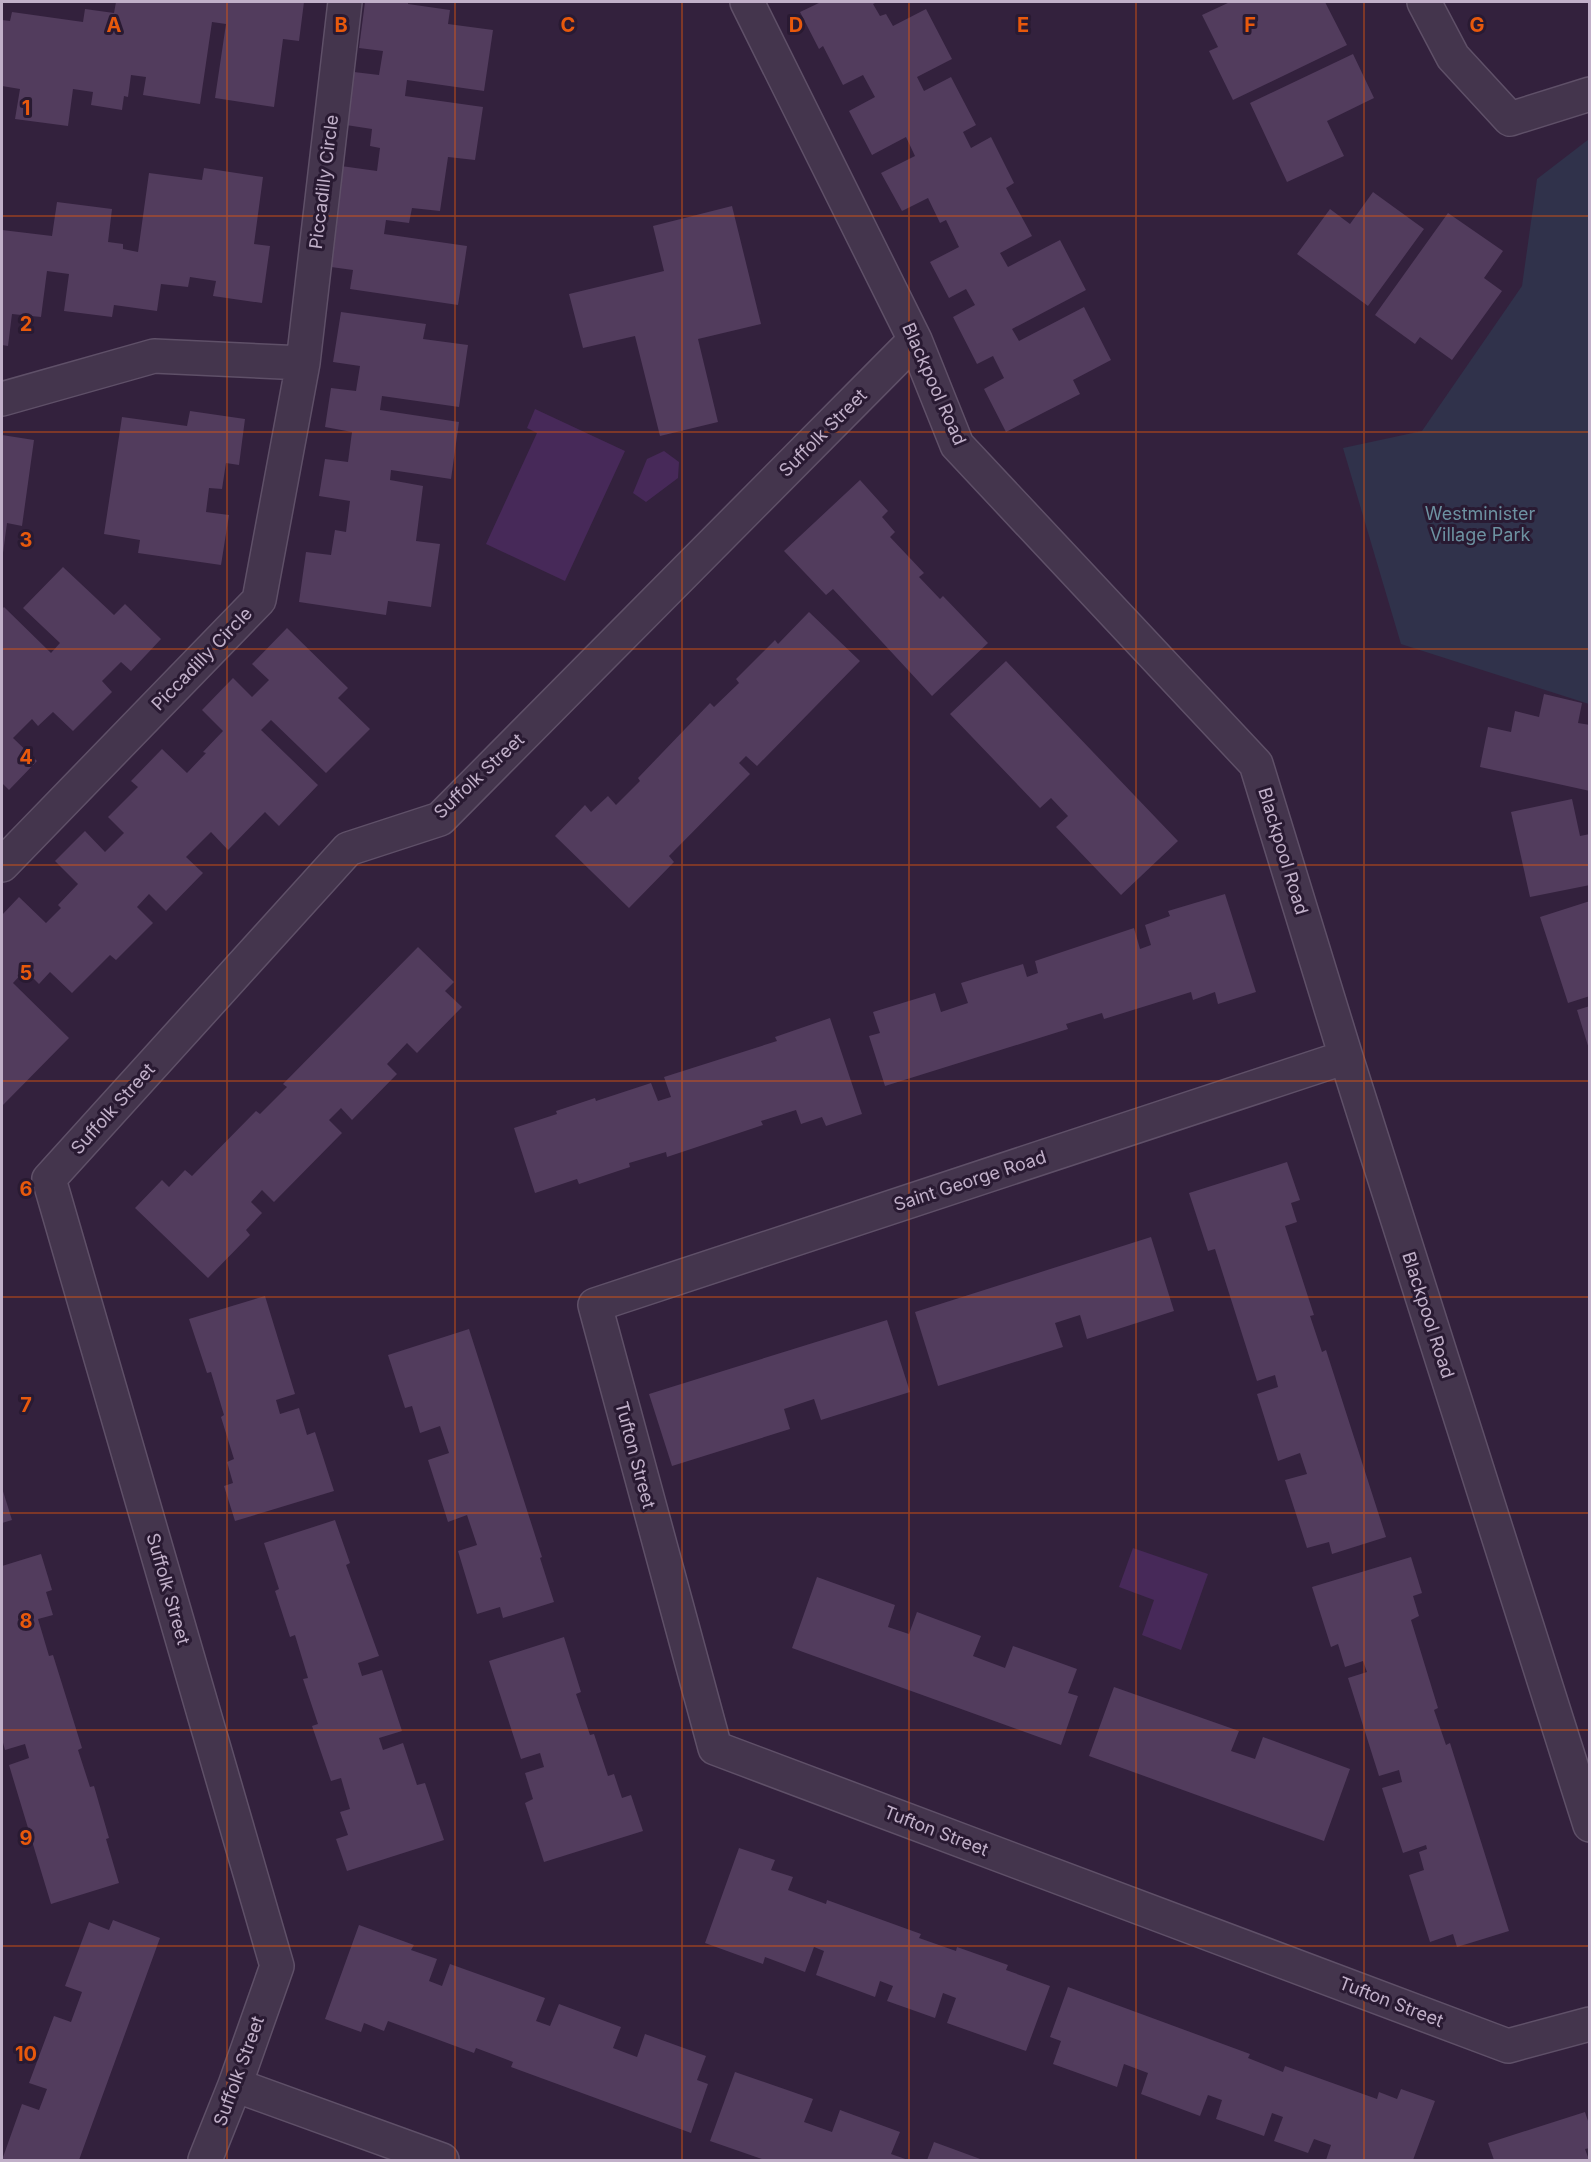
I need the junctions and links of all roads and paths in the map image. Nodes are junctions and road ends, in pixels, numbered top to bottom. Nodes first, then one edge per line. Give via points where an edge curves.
1 (345, 2) edge
2 (747, 2) edge
3 (1424, 2) edge
4 (1590, 94) edge
5 (915, 340) junction
6 (303, 363) junction
7 (2, 399) edge
8 (2, 865) edge
9 (1346, 1057) junction
10 (594, 1305) joint
11 (1590, 1825) edge
12 (1590, 2024) edge
13 (235, 2085) junction
14 (205, 2160) edge
15 (442, 2160) edge

1 - 6 street, Piccadilly Circle
2 - 5 street, Blackpool Road
3 - 4 street via 1453,57 1510,119
5 - 9 street, Blackpool Road via 957,445 1257,764
5 - 13 street, Suffolk Street via 440,819 348,849 49,1179 277,1966
6 - 7 street via 154,356
6 - 8 street, Piccadilly Circle via 259,600
9 - 10 street, Saint George Road
9 - 11 street, Blackpool Road
10 - 12 street, Tufton Street via 715,1748 1508,2046
13 - 14 street, Suffolk Street
13 - 15 street

